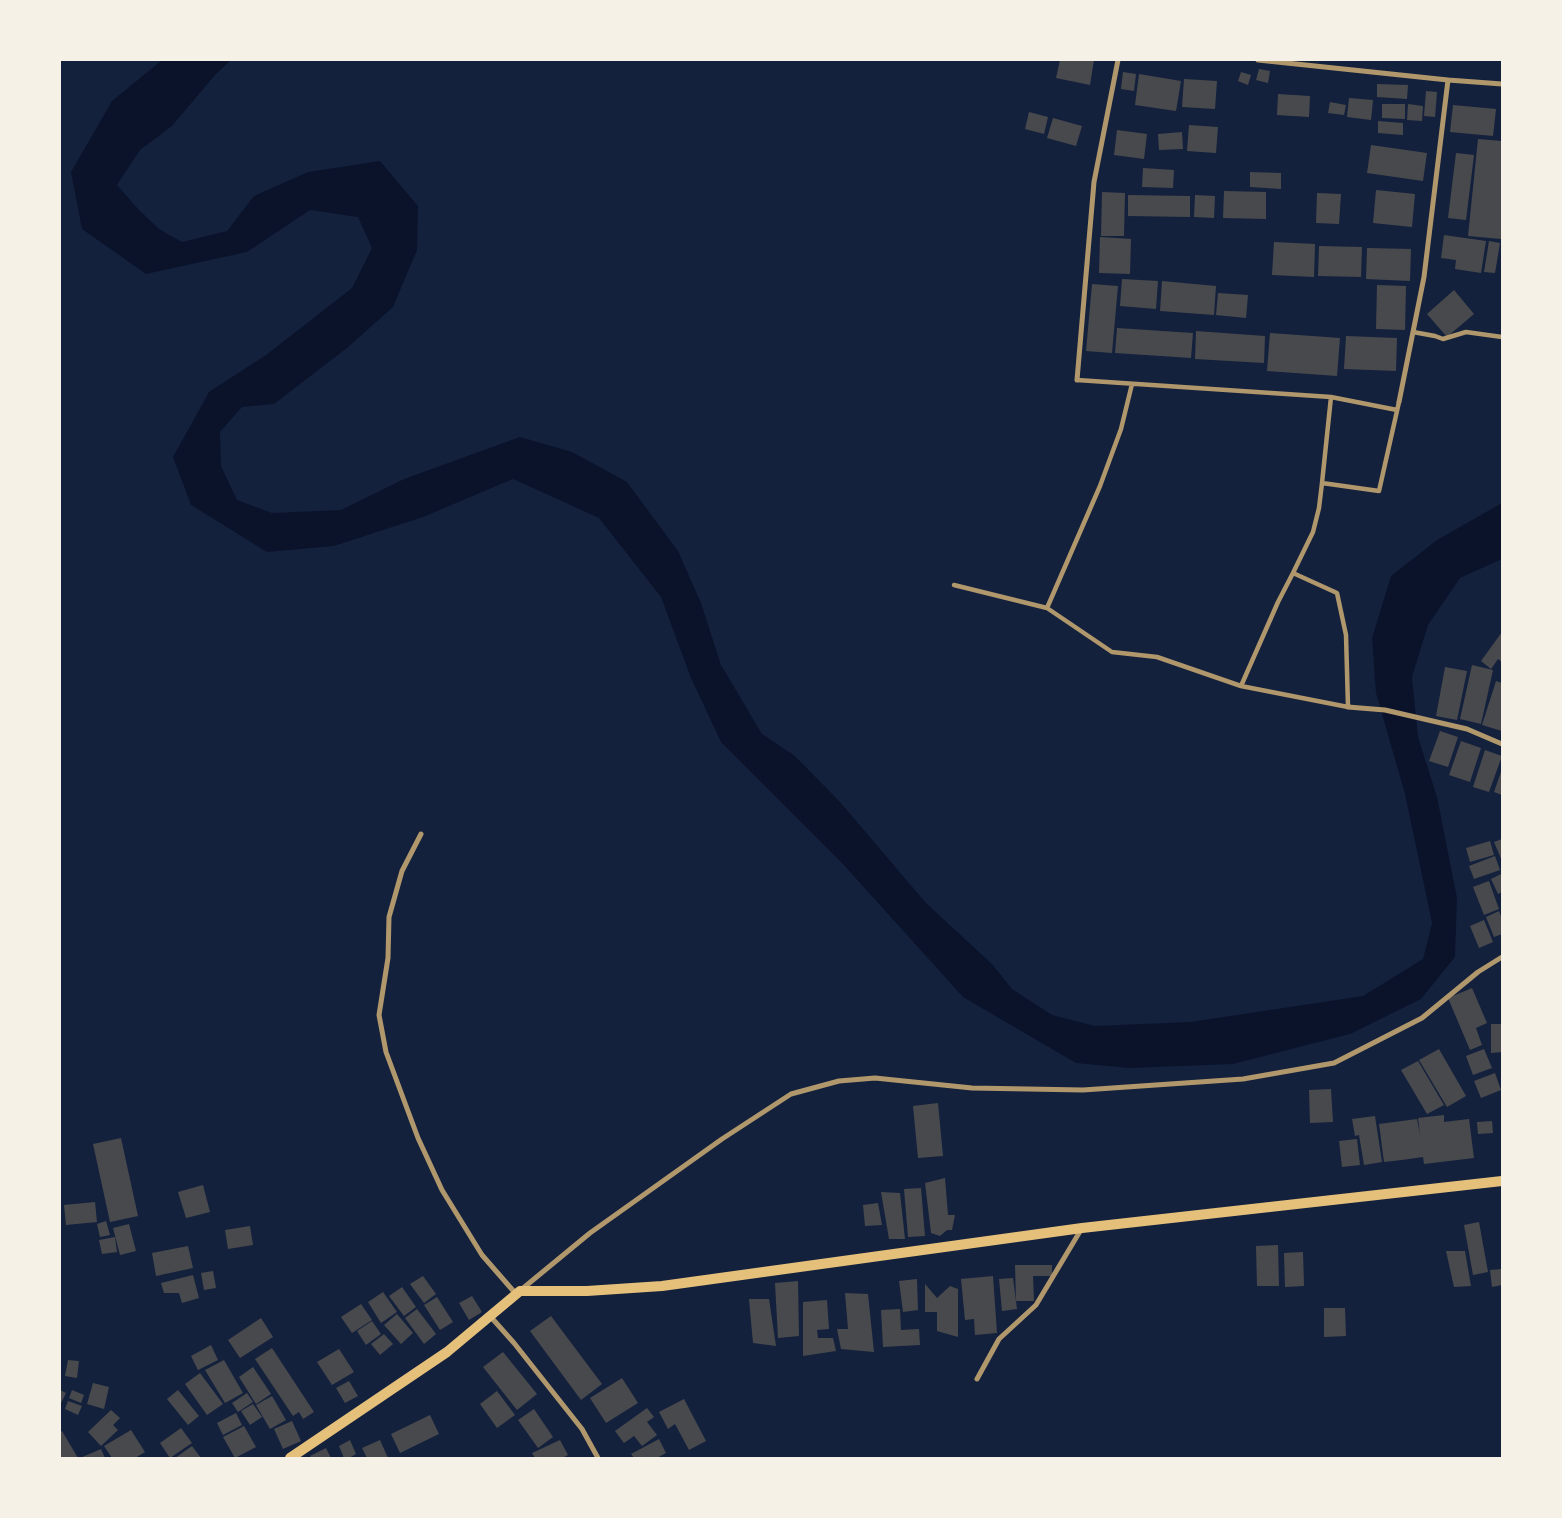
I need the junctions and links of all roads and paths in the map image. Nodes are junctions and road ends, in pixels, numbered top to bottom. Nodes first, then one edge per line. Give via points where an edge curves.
1 (1118, 60) edge
2 (1258, 60) edge
3 (1448, 80) junction
4 (1502, 84) edge
5 (1413, 332) junction
6 (1502, 337) edge
7 (1077, 380) joint
8 (1132, 384) junction
9 (1331, 397) junction
10 (1399, 402) joint
11 (1397, 410) junction
12 (1322, 482) junction
13 (1292, 573) junction
14 (954, 585) dead end
15 (1047, 608) junction
16 (1241, 686) junction
17 (1348, 707) junction
18 (1502, 744) edge
19 (421, 834) dead end
20 (1502, 957) edge
21 (1502, 1181) edge
22 (1082, 1228) junction
23 (518, 1293) junction
24 (490, 1316) junction
25 (977, 1379) dead end
26 (290, 1458) edge
27 (598, 1458) edge

1 - 7 street via 1094,182
2 - 3 street
3 - 4 street
3 - 5 street via 1424,277
5 - 6 street via 1443,339 1466,332
5 - 10 street
7 - 8 street
8 - 9 street
8 - 15 street via 1121,429 1100,486
9 - 11 street
9 - 12 street
10 - 11 street
11 - 12 street via 1379,491
12 - 13 street via 1320,508 1313,532
13 - 16 street
13 - 17 street via 1338,593 1346,634
14 - 15 street
15 - 16 street via 1112,652 1157,658
16 - 17 street
17 - 18 street via 1385,710 1467,729
19 - 23 street via 402,872 389,917 388,958 379,1014 386,1052 418,1138 442,1190 482,1255
20 - 23 street via 1478,972 1422,1018 1334,1063 1243,1079 1083,1090 972,1088 875,1078 839,1081 791,1094 590,1233
21 - 22 main road
22 - 23 main road via 662,1286
22 - 25 street via 1036,1305 999,1339
23 - 24 main road
24 - 26 main road via 447,1352
24 - 27 street via 582,1429

